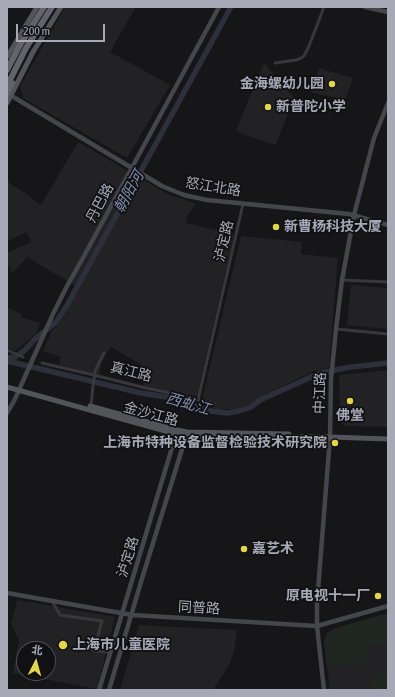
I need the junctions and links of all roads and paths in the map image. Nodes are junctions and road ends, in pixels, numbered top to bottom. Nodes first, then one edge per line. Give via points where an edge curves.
1 (37, 7) edge
2 (44, 7) edge
3 (52, 7) edge
4 (61, 7) edge
5 (219, 7) edge
6 (324, 7) edge
7 (365, 7) edge
8 (388, 12) edge
9 (23, 46) junction
10 (7, 57) edge
11 (275, 63) dead end
12 (7, 70) edge
13 (7, 86) edge
14 (9, 94) edge
15 (7, 103) edge
16 (388, 103) edge
17 (134, 169) junction
18 (243, 204) junction
19 (354, 215) junction
20 (388, 225) edge
21 (342, 280) junction
22 (388, 282) edge
23 (336, 329) junction
24 (388, 334) edge
25 (7, 350) edge
26 (104, 353) dead end
27 (23, 357) dead end
28 (42, 363) dead end
29 (94, 376) junction
30 (7, 385) edge
31 (20, 388) junction
32 (198, 400) junction
33 (214, 404) dead end
34 (91, 406) junction
35 (7, 414) edge
36 (176, 432) junction
37 (187, 434) junction
38 (330, 436) junction
39 (388, 438) edge
40 (7, 593) edge
41 (52, 602) junction
42 (388, 606) edge
43 (122, 614) junction
44 (132, 615) junction
45 (317, 626) junction
46 (110, 652) junction
47 (99, 690) edge
48 (109, 690) edge
49 (324, 690) edge

1 - 10 main road
2 - 9 highway
3 - 9 highway
4 - 14 main road
5 - 17 street, 丹巴路
6 - 11 street via 304,56 296,60
7 - 8 street
9 - 12 highway
9 - 13 highway
9 - 14 highway
14 - 15 main road
14 - 17 street, 怒江北路
16 - 19 street, 中江路 via 374,138
17 - 18 street, 怒江北路 via 162,186 184,195
17 - 31 street, 丹巴路 via 66,288
18 - 19 street, 怒江北路
18 - 32 street, 泸定路
19 - 20 street, 怒江北路
19 - 21 street, 中江路
21 - 22 street
21 - 23 street, 中江路
23 - 24 street
23 - 38 street, 中江路 via 331,379
25 - 27 street
26 - 29 street
28 - 29 street, 真江路
29 - 32 street, 真江路
29 - 34 street
30 - 31 main road, 金沙江路
31 - 34 main road, 金沙江路
31 - 35 street, 丹巴路
31 - 36 main road, 金沙江路
32 - 33 street, 真江路
34 - 36 main road, 金沙江路
36 - 37 main road, 金沙江路
36 - 43 street, 泸定路
37 - 38 main road, 金沙江路
37 - 44 street, 泸定路
38 - 39 main road, 金沙江路
38 - 45 street, 中江路
40 - 41 street, 同普路
41 - 43 street, 同普路
41 - 46 street via 60,615 102,621 94,651
42 - 45 street, 同普路
43 - 44 street, 同普路
43 - 46 street, 泸定路
44 - 45 street, 同普路
44 - 48 street, 泸定路
45 - 49 street, 中江路
46 - 47 street, 泸定路

